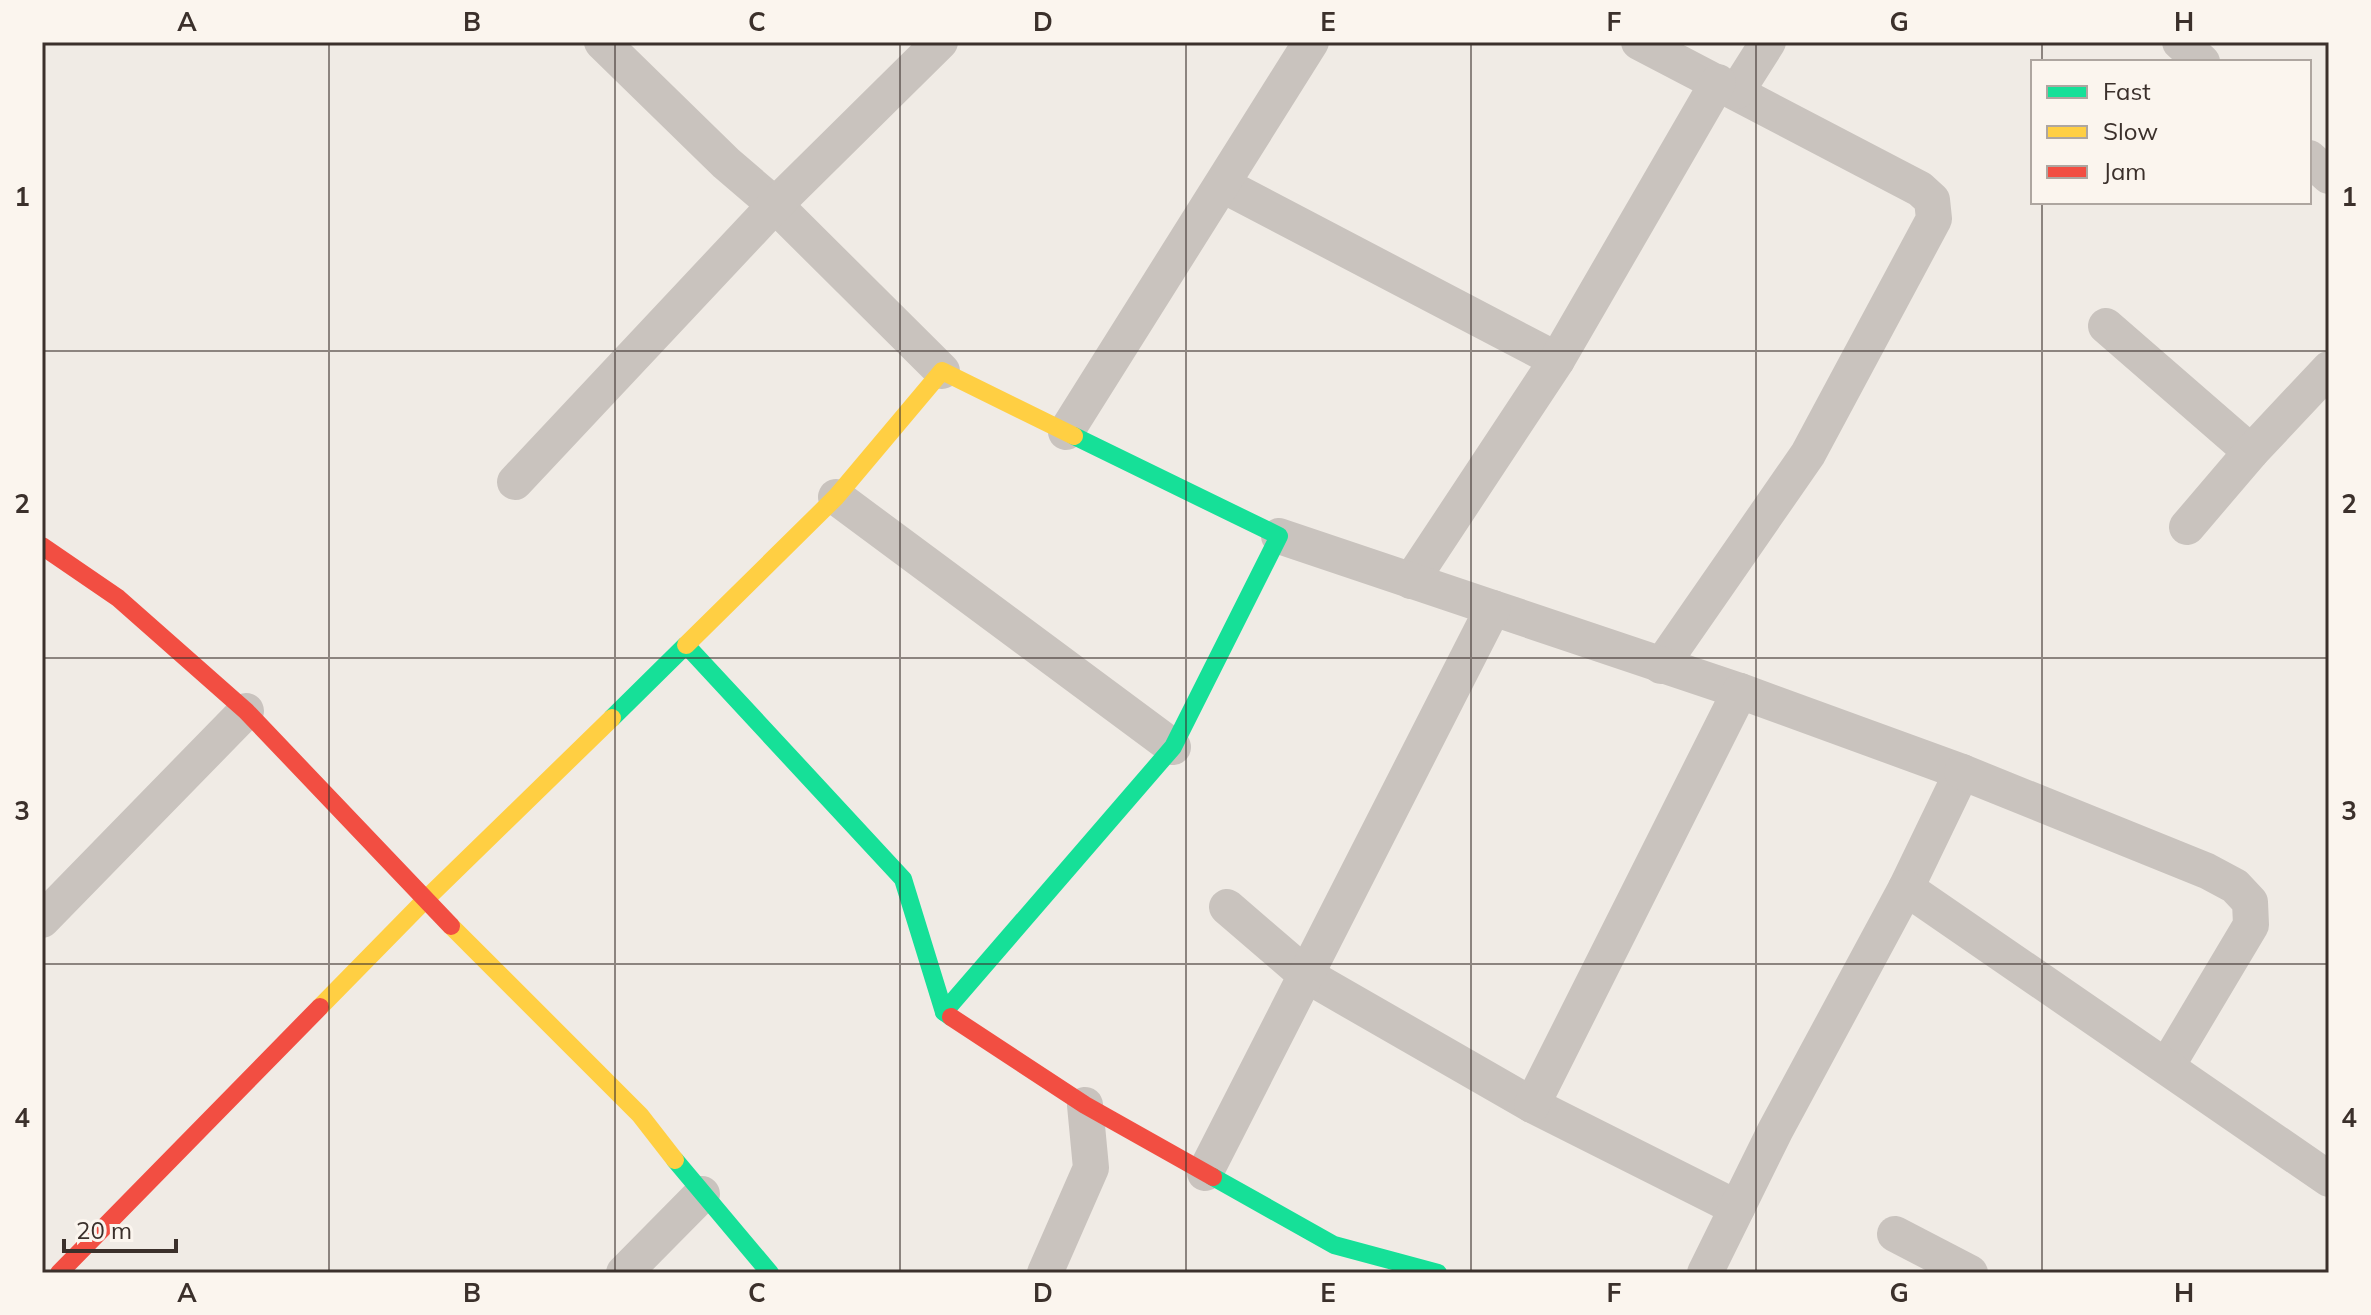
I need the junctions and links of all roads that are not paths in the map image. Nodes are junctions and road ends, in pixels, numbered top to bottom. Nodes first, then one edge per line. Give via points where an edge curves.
1 (602, 42) edge
2 (940, 42) edge
3 (1311, 42) edge
4 (1639, 42) edge
5 (1768, 42) edge
6 (2180, 42) edge
7 (2200, 60) edge
8 (1727, 87) junction
9 (2311, 160) edge
10 (2329, 176) edge
11 (1223, 185) junction
12 (775, 205) junction
13 (2106, 326) dead end
14 (1557, 360) junction
15 (2329, 369) edge
16 (942, 371) junction
17 (1066, 432) junction
18 (2251, 452) junction
19 (515, 482) dead end
20 (836, 497) junction
21 (2187, 527) dead end
22 (1279, 536) junction
23 (42, 546) edge
24 (1411, 581) junction
25 (1493, 608) junction
26 (686, 645) junction
27 (1661, 666) junction
28 (1740, 691) junction
29 (246, 711) junction
30 (1173, 747) junction
31 (1962, 772) junction
32 (1906, 888) junction
33 (425, 900) junction
34 (1227, 907) dead end
35 (42, 920) edge
36 (1306, 975) junction
37 (944, 1012) junction
38 (2167, 1066) junction
39 (1085, 1105) junction
40 (1532, 1105) junction
41 (1205, 1173) junction
42 (2329, 1179) edge
43 (702, 1194) junction
44 (1737, 1208) junction
45 (1895, 1234) dead end
46 (59, 1273) edge
47 (624, 1273) edge
48 (770, 1273) edge
49 (1045, 1273) edge
50 (1438, 1273) edge
51 (1705, 1273) edge
52 (1970, 1273) edge

1 - 12 street
2 - 12 street
3 - 11 street
4 - 8 street
5 - 8 street
6 - 7 street
8 - 14 street
8 - 27 street via 1920,189 1932,200 1934,219 1808,454
9 - 10 street
11 - 14 street
11 - 17 street
12 - 16 street
12 - 19 street
13 - 18 street
14 - 24 street
15 - 18 street
16 - 17 street
16 - 20 street
17 - 22 street
18 - 21 street
20 - 26 street
20 - 30 street
22 - 24 street
22 - 30 street
23 - 29 street via 118,598
24 - 25 street
25 - 27 street
25 - 36 street
26 - 33 street
26 - 37 street via 903,879
27 - 28 street
28 - 31 street
28 - 40 street
29 - 33 street
29 - 35 street
30 - 37 street
31 - 32 street
31 - 38 street via 2207,871 2235,886 2250,902 2251,925
32 - 38 street
32 - 44 street
33 - 43 street via 640,1115
33 - 46 street
34 - 36 street
36 - 40 street
36 - 41 street
37 - 39 street
38 - 42 street
39 - 41 street
39 - 49 street via 1091,1168
40 - 44 street
41 - 50 street via 1334,1245
43 - 47 street
43 - 48 street
44 - 51 street
45 - 52 street

